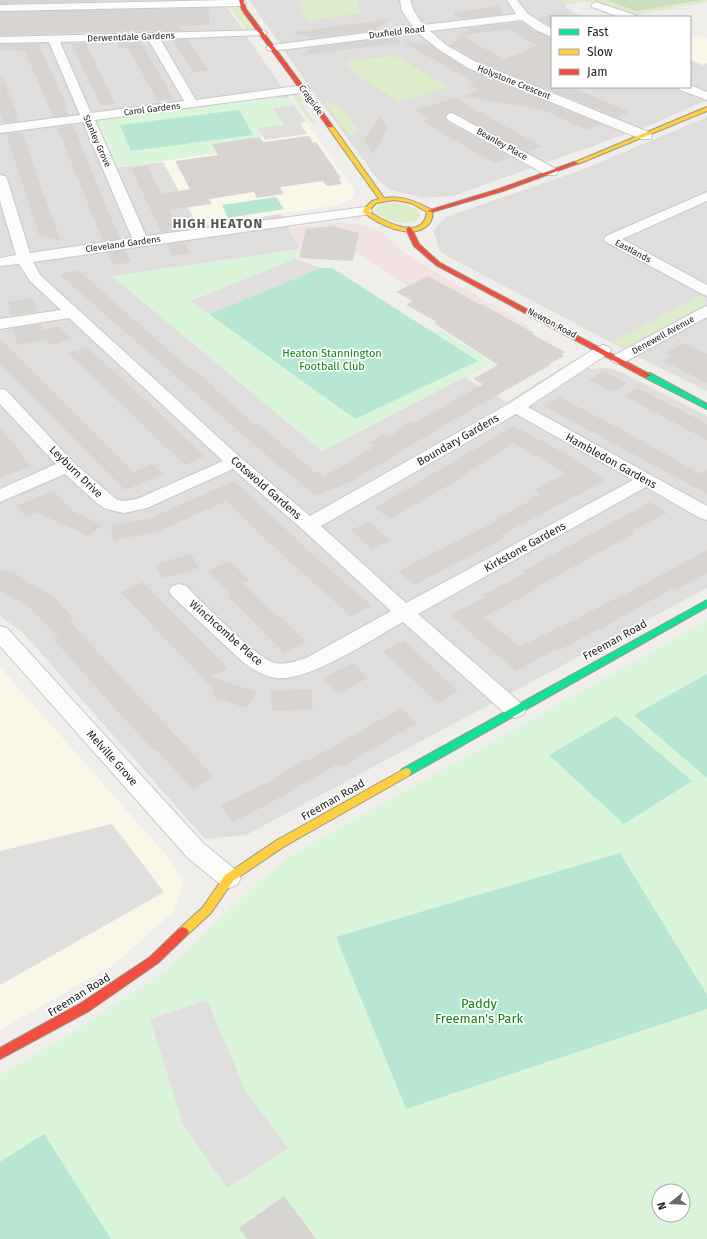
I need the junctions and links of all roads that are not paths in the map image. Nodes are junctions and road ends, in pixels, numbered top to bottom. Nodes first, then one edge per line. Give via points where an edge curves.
1 (405, 0) edge
2 (512, 0) edge
3 (241, 1) edge
4 (596, 5) dead end
5 (0, 8) edge
6 (523, 16) junction
7 (628, 16) edge
8 (420, 29) junction
9 (262, 33) junction
10 (551, 33) edge
11 (152, 36) junction
12 (53, 39) junction
13 (0, 40) edge
14 (272, 48) junction
15 (687, 88) edge
16 (304, 89) junction
17 (707, 96) edge
18 (192, 104) junction
19 (707, 109) edge
20 (86, 117) junction
21 (452, 117) dead end
22 (0, 129) edge
23 (646, 136) junction
24 (551, 172) junction
25 (0, 179) edge
26 (707, 196) edge
27 (382, 199) junction
28 (4, 204) edge
29 (365, 211) junction
30 (430, 211) junction
31 (408, 229) junction
32 (141, 242) junction
33 (25, 259) junction
34 (0, 262) edge
35 (707, 291) edge
36 (707, 311) edge
37 (72, 313) junction
38 (0, 324) edge
39 (603, 350) junction
40 (619, 359) junction
41 (0, 394) edge
42 (516, 407) junction
43 (707, 407) edge
44 (235, 462) junction
45 (67, 466) junction
46 (646, 480) junction
47 (0, 496) edge
48 (707, 514) edge
49 (309, 525) junction
50 (179, 591) dead end
51 (707, 603) edge
52 (405, 613) junction
53 (0, 633) edge
54 (515, 710) junction
55 (229, 878) junction
56 (0, 1054) edge

1 - 8 street, Holystone Crescent via 408,11
2 - 6 street
3 - 5 street
3 - 9 street, Cragside
4 - 7 street
6 - 8 street, Duxfield Road
6 - 10 street
8 - 14 street, Duxfield Road
8 - 23 street, Holystone Crescent via 442,47 472,65
9 - 11 street, Derwentdale Gardens
9 - 14 street, Cragside
11 - 12 street, Derwentdale Gardens
11 - 18 street
12 - 13 street, Derwentdale Gardens
12 - 20 street, Stanley Grove
14 - 16 street, Cragside
15 - 17 street
16 - 18 street, Carol Gardens
16 - 27 street, Cragside
18 - 20 street, Carol Gardens
19 - 23 street
20 - 22 street, Carol Gardens
20 - 32 street, Stanley Grove
21 - 24 street, Beanley Place
23 - 24 street
24 - 30 street via 480,197
25 - 28 street, Cotswold Gardens
26 - 35 street, Eastlands via 610,239
27 - 29 street via 373,202
27 - 30 street via 404,198
28 - 33 street, Cotswold Gardens
29 - 31 street via 389,226
29 - 32 street, Cleveland Gardens
30 - 31 street via 428,222
31 - 39 street, Newton Road via 412,240 422,252 438,264
32 - 33 street, Cleveland Gardens
33 - 34 street, Cleveland Gardens
33 - 37 street, Cotswold Gardens via 35,278
36 - 40 street, Denewell Avenue
37 - 38 street
37 - 44 street, Cotswold Gardens
39 - 40 street, Newton Road
39 - 42 street, Boundary Gardens
40 - 43 street, Newton Road
41 - 45 street, Leyburn Drive
42 - 46 street, Hambledon Gardens
42 - 49 street, Boundary Gardens
44 - 45 street, Leyburn Drive via 141,504 124,508 103,499
44 - 49 street, Cotswold Gardens
45 - 47 street
46 - 48 street, Hambledon Gardens
46 - 52 street, Kirkstone Gardens
49 - 52 street, Cotswold Gardens
50 - 52 street, Winchcombe Place via 250,657 267,669 288,671 313,663
51 - 54 street, Freeman Road
52 - 54 street, Cotswold Gardens
53 - 55 street, Melville Grove via 195,850
54 - 55 street, Freeman Road via 280,843
55 - 56 street, Freeman Road via 207,910 154,960 85,1007

